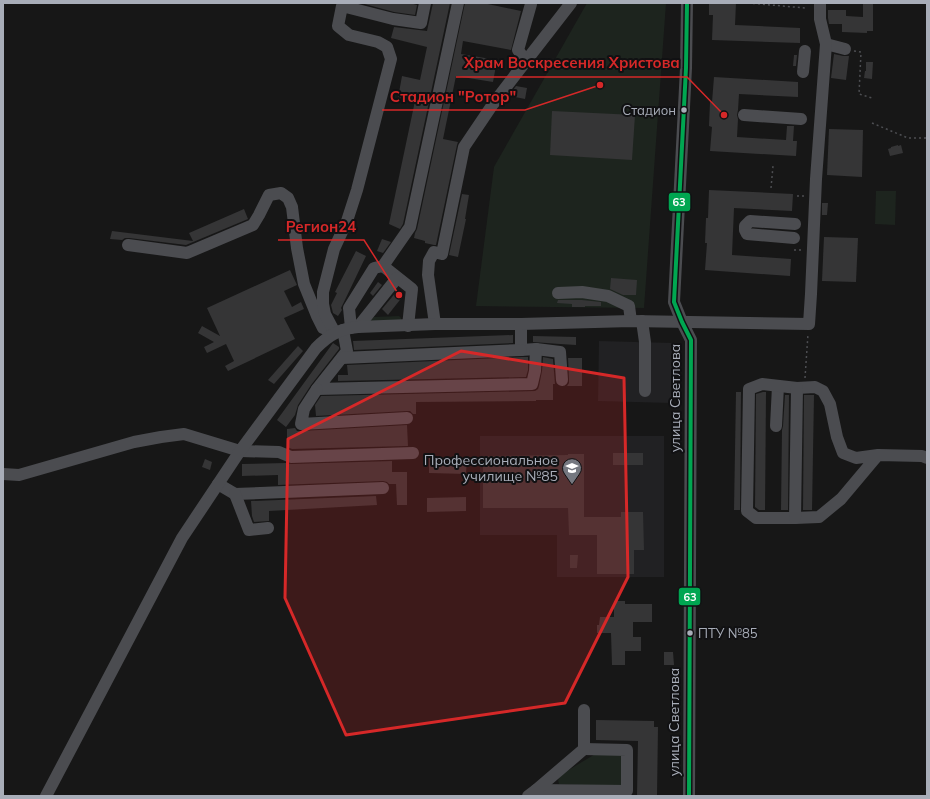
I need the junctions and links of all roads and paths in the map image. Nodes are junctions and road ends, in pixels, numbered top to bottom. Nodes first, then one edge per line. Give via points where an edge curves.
1 (425, 3) edge
2 (458, 3) edge
3 (571, 3) edge
4 (687, 3) edge
5 (748, 3) edge
6 (820, 3) edge
7 (531, 4) dead end
8 (805, 8) dead end
9 (826, 44) junction
10 (845, 49) joint
11 (804, 51) dead end
12 (526, 61) junction
13 (803, 72) dead end
14 (872, 98) dead end
15 (744, 116) dead end
16 (801, 119) dead end
17 (872, 123) dead end
18 (927, 138) edge
19 (773, 166) dead end
20 (771, 188) dead end
21 (795, 224) dead end
22 (794, 238) dead end
23 (128, 245) dead end
24 (383, 266) junction
25 (397, 278) junction
26 (558, 293) dead end
27 (637, 321) junction
28 (682, 322) junction
29 (435, 324) junction
30 (521, 324) junction
31 (809, 324) junction
32 (408, 326) junction
33 (347, 330) junction
34 (536, 349) junction
35 (521, 350) junction
36 (342, 358) junction
37 (562, 380) dead end
38 (778, 386) junction
39 (800, 388) junction
40 (317, 389) junction
41 (645, 391) dead end
42 (407, 418) dead end
43 (776, 426) dead end
44 (240, 451) junction
45 (413, 453) dead end
46 (878, 455) junction
47 (927, 458) edge
48 (3, 474) edge
49 (218, 484) junction
50 (383, 488) dead end
51 (235, 494) junction
52 (794, 518) junction
53 (268, 528) dead end
54 (584, 710) dead end
55 (584, 749) junction
56 (532, 793) edge
57 (46, 796) edge
58 (689, 796) edge

1 - 33 street via 421,23 342,6 338,26 349,35 378,42 387,47 391,59 348,221 334,249 323,292 325,314
2 - 24 street via 410,227
3 - 12 street
4 - 28 street, улица Светлова via 674,302
5 - 8 path
6 - 9 street via 820,19
7 - 12 street via 518,50
9 - 10 street
9 - 31 street
10 - 14 path via 861,52 859,94
11 - 13 street
12 - 29 street via 464,147 442,254 434,252 429,261 428,275
15 - 16 street
17 - 18 path via 908,138
19 - 20 path
21 - 22 street via 750,221 745,226 748,234
23 - 33 street via 188,253 252,225 269,194 280,193 288,198 292,207 304,284 317,316 323,328
24 - 25 street
24 - 33 street via 374,268 349,308
25 - 32 street via 412,289
25 - 33 street
26 - 27 street via 582,292 608,296 629,306
27 - 28 street
27 - 30 street
27 - 41 street via 645,342
28 - 31 street
28 - 58 street, улица Светлова via 691,340
29 - 30 street
29 - 32 street
30 - 35 street
31 - 39 path
32 - 33 street
33 - 36 street via 347,351
33 - 44 street via 324,340 316,348
34 - 35 street
34 - 37 street via 560,352
34 - 40 street via 532,384
35 - 36 street
36 - 40 street
38 - 39 street
38 - 43 street
38 - 52 street via 762,384 749,389 747,511 756,518
39 - 46 street via 815,387 823,391 830,404 843,453 856,458
39 - 52 street
40 - 42 street via 304,409 301,424
44 - 45 street via 279,452 291,457
44 - 48 street via 184,434 134,442 18,475
44 - 49 street
46 - 47 street
46 - 52 street via 841,499 820,516
49 - 51 street
49 - 57 street via 182,538
50 - 51 street
51 - 53 street via 249,530
54 - 55 street
55 - 56 street
55 - 56 street via 627,750 627,791

